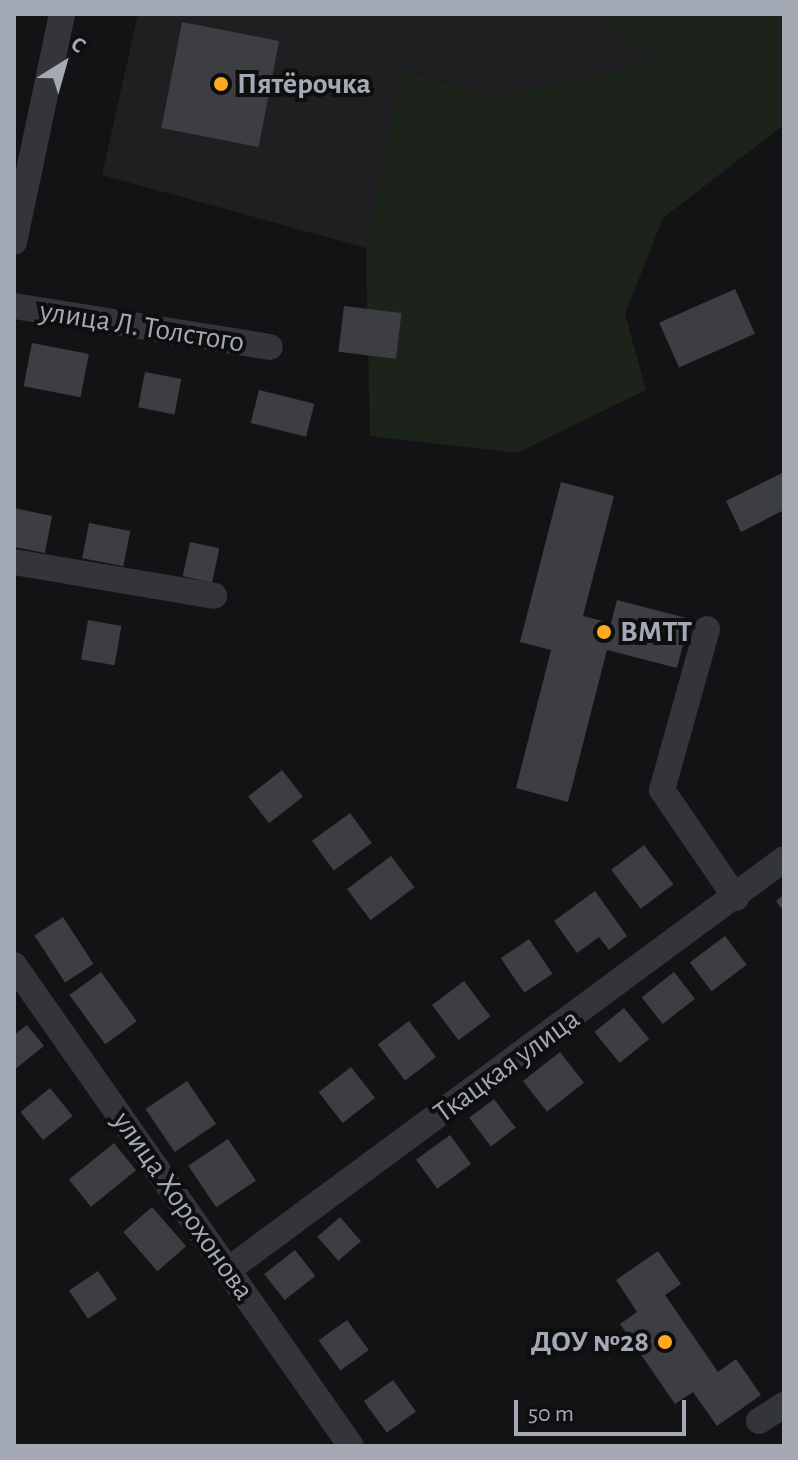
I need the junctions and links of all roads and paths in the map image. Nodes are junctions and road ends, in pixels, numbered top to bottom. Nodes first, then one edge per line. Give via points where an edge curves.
1 (62, 14) edge
2 (26, 122) edge
3 (14, 242) edge
4 (14, 306) edge
5 (270, 347) dead end
6 (14, 562) edge
7 (214, 596) dead end
8 (707, 629) dead end
9 (784, 859) edge
10 (736, 898) junction
11 (14, 965) edge
12 (228, 1270) junction
13 (784, 1405) edge
14 (759, 1421) dead end
15 (351, 1446) edge

1 - 2 street
2 - 3 street
4 - 5 street, улица Л. Толстого
6 - 7 street
8 - 10 street via 662,790
9 - 10 street, Ткацкая улица
10 - 12 street, Ткацкая улица
11 - 12 street, улица Хорохонова
12 - 15 street, улица Хорохонова
13 - 14 street

